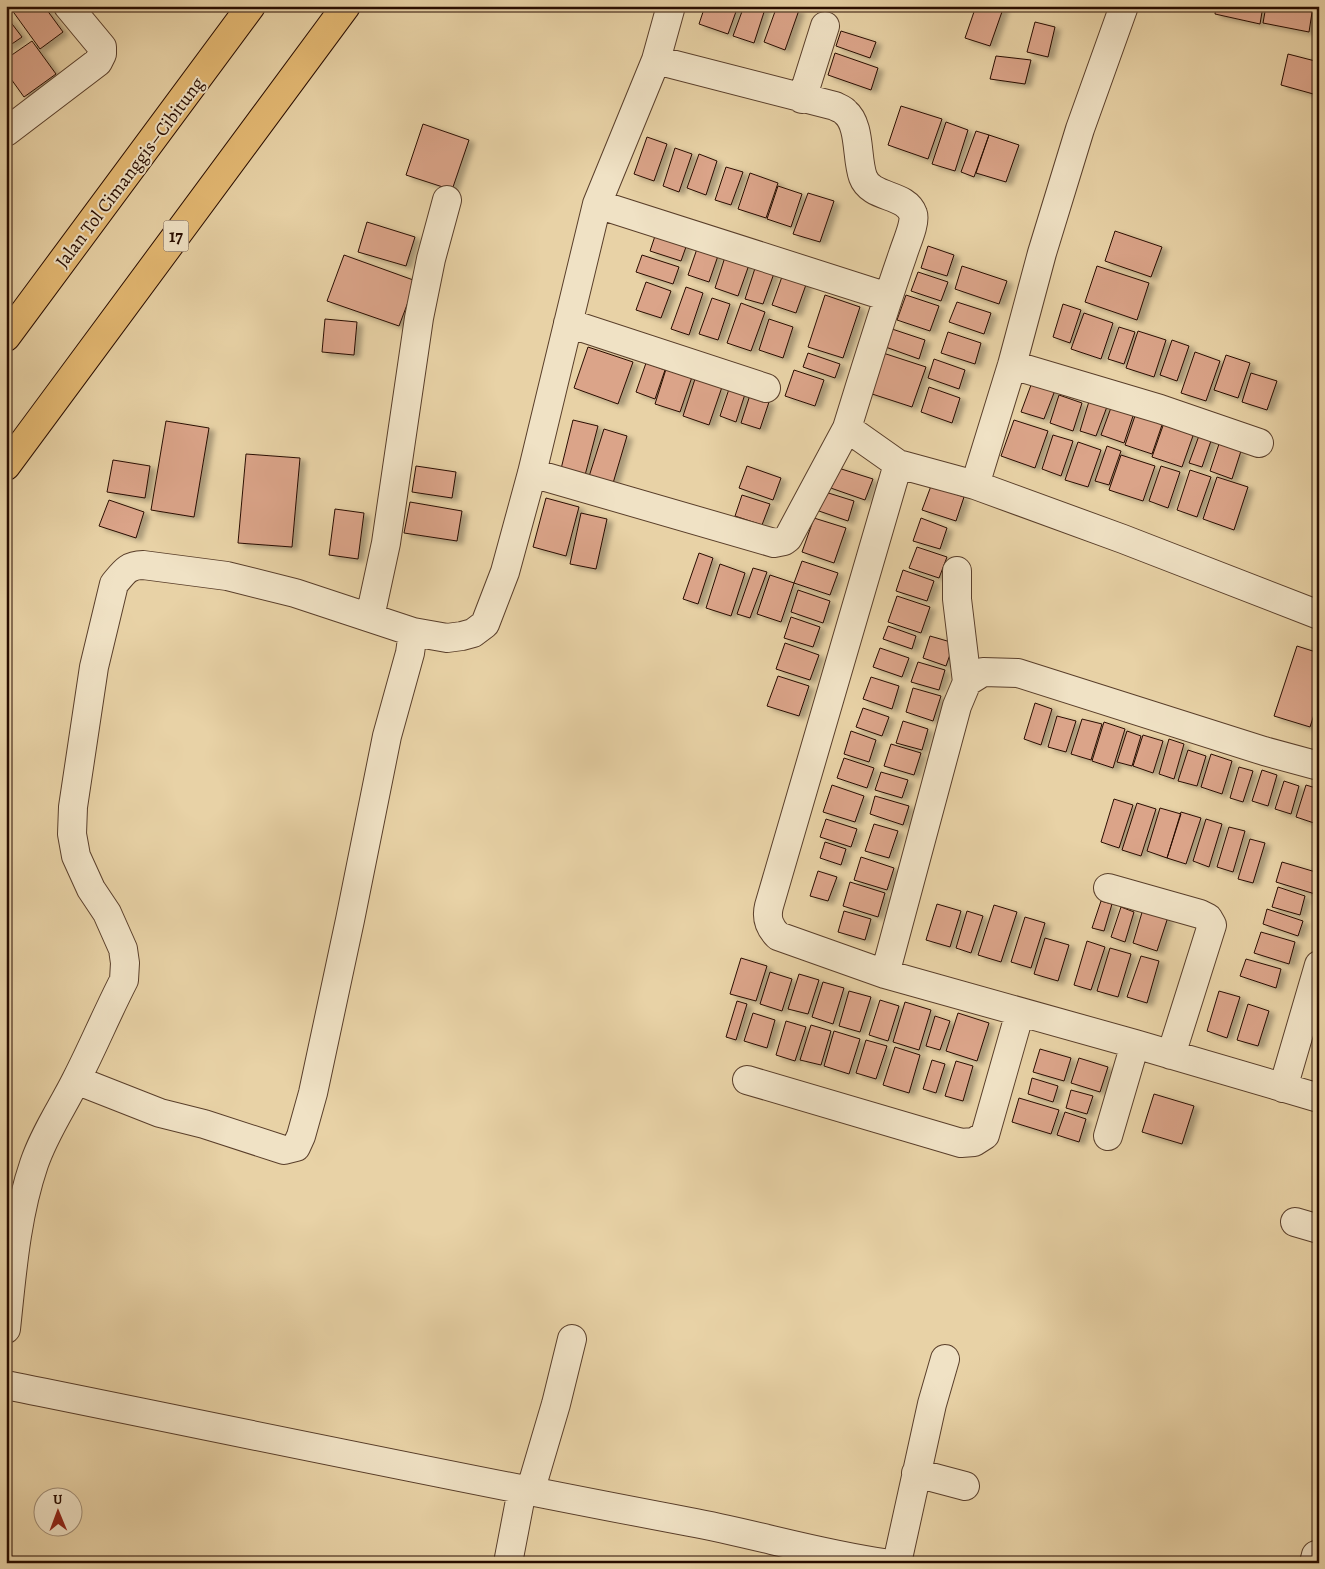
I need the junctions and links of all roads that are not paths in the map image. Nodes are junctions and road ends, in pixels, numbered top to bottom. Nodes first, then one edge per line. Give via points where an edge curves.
1 (251, 6) edge
2 (346, 6) edge
3 (671, 6) edge
4 (1124, 6) edge
5 (71, 8) edge
6 (825, 26) dead end
7 (656, 60) junction
8 (802, 99) junction
9 (7, 130) edge
10 (447, 200) dead end
11 (597, 204) junction
12 (888, 297) junction
13 (568, 323) junction
14 (6, 337) edge
15 (1012, 365) junction
16 (766, 388) dead end
17 (847, 428) junction
18 (1259, 443) dead end
19 (898, 464) junction
20 (6, 466) edge
21 (532, 473) junction
22 (974, 485) junction
23 (957, 571) dead end
24 (1319, 615) edge
25 (370, 617) junction
26 (413, 632) junction
27 (967, 682) junction
28 (1319, 766) edge
29 (1108, 888) dead end
30 (1319, 965) edge
31 (885, 974) junction
32 (1020, 1012) junction
33 (1135, 1044) junction
34 (1171, 1055) junction
35 (76, 1080) junction
36 (747, 1080) dead end
37 (1284, 1088) junction
38 (1319, 1098) edge
39 (1108, 1136) dead end
40 (6, 1329) edge
41 (572, 1338) dead end
42 (945, 1359) dead end
43 (6, 1385) edge
44 (916, 1473) junction
45 (965, 1486) dead end
46 (526, 1491) junction
47 (856, 1561) edge
48 (508, 1563) edge
49 (884, 1563) edge
50 (896, 1563) edge

1 - 14 highway, Jalan Tol Cimanggis–Cibitung
2 - 20 highway, 17
3 - 7 street
4 - 15 street via 1080,129
5 - 9 street via 102,47 98,62
6 - 8 street
7 - 8 street
7 - 11 street
8 - 12 street via 835,106 846,112 853,124 864,180 876,191 900,201 913,213 910,234
10 - 25 street via 419,318 386,543
11 - 12 street
11 - 13 street
12 - 17 street
13 - 16 street
13 - 21 street
15 - 18 street via 1160,409
15 - 22 street
17 - 19 street
17 - 21 street via 788,538 774,543
19 - 22 street
19 - 31 street via 767,913 772,930 778,936
21 - 26 street via 505,572 485,624 473,633 447,638
22 - 24 street
23 - 27 street via 957,599
25 - 26 street
25 - 35 street via 227,576 152,566 132,565 114,584 94,667 73,806 72,834 76,856 123,949 124,980
26 - 35 street via 387,736 313,1093 296,1147 284,1150 160,1113
27 - 28 street via 983,672 1018,673
27 - 31 street via 957,706
29 - 34 street via 1200,914 1212,925
30 - 37 street
31 - 32 street
32 - 33 street
32 - 36 street via 985,1135 974,1142 961,1142
33 - 34 street
33 - 39 street
34 - 37 street
35 - 40 street via 50,1124 34,1163 21,1209
37 - 38 street
41 - 46 street via 556,1404
42 - 44 street
43 - 46 street
44 - 45 street
44 - 50 street
46 - 47 street via 735,1530
46 - 48 street
47 - 49 street

